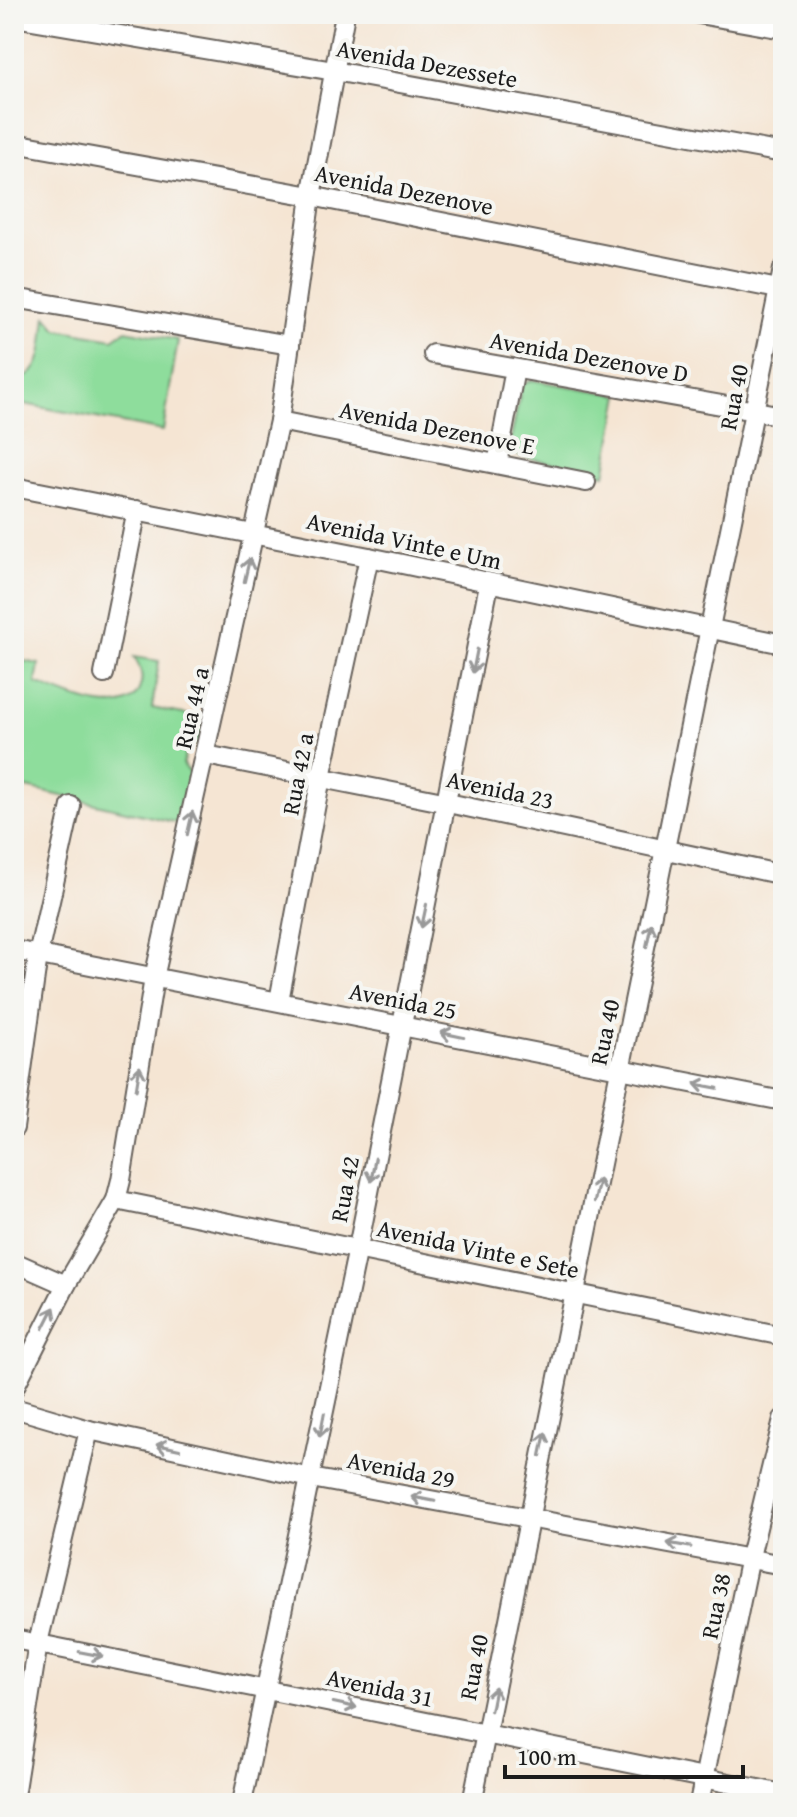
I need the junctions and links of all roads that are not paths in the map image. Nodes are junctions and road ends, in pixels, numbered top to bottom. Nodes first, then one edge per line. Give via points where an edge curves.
1 (345, 14) edge
2 (699, 14) edge
3 (14, 17) edge
4 (783, 29) edge
5 (334, 71) junction
6 (14, 143) edge
7 (783, 153) edge
8 (311, 196) junction
9 (783, 269) edge
10 (781, 289) edge
11 (14, 298) edge
12 (290, 345) junction
13 (433, 354) dead end
14 (515, 369) junction
15 (756, 411) junction
16 (783, 416) edge
17 (279, 421) junction
18 (497, 464) junction
19 (586, 482) dead end
20 (15, 492) edge
21 (137, 510) junction
22 (255, 535) junction
23 (369, 557) junction
24 (489, 584) junction
25 (710, 630) junction
26 (783, 644) edge
27 (104, 674) dead end
28 (206, 755) junction
29 (321, 777) junction
30 (448, 803) junction
31 (71, 806) dead end
32 (666, 851) junction
33 (783, 875) edge
34 (14, 950) edge
35 (38, 955) junction
36 (154, 978) junction
37 (279, 1001) junction
38 (401, 1024) junction
39 (622, 1069) junction
40 (783, 1101) edge
41 (14, 1128) edge
42 (116, 1200) junction
43 (358, 1248) junction
44 (14, 1262) edge
45 (66, 1285) junction
46 (576, 1294) junction
47 (783, 1336) edge
48 (14, 1388) edge
49 (14, 1408) edge
50 (783, 1419) edge
51 (89, 1430) junction
52 (311, 1478) junction
53 (527, 1518) junction
54 (750, 1557) junction
55 (783, 1565) edge
56 (14, 1639) edge
57 (38, 1643) junction
58 (265, 1689) junction
59 (486, 1734) junction
60 (704, 1779) junction
61 (783, 1794) edge
62 (14, 1796) edge
63 (242, 1803) edge
64 (472, 1803) edge
65 (699, 1803) edge

1 - 5 street, Rua 44 a
2 - 4 street
3 - 5 street, Avenida Dezessete
5 - 7 street, Avenida Dezessete
5 - 8 street, Rua 44 a
6 - 8 street, Avenida Dezenove
8 - 10 street, Avenida Dezenove
8 - 12 street, Rua 44 a
9 - 10 street, Rua 40
10 - 15 street, Rua 40
11 - 12 street
12 - 17 street, Rua 44 a
13 - 14 street, Avenida Dezenove D
14 - 15 street, Avenida Dezenove D
14 - 18 street
15 - 16 street, Avenida Dezenove D
15 - 25 street, Rua 40
17 - 18 street, Avenida Dezenove E
17 - 22 street, Rua 44 a
18 - 19 street, Avenida Dezenove E
20 - 21 street, Avenida Vinte e Um
21 - 22 street, Avenida Vinte e Um
21 - 27 street
22 - 23 street, Avenida Vinte e Um
28 -> 22 street, Rua 44 a
23 - 24 street, Avenida Vinte e Um
23 - 29 street, Rua 42 a
24 - 25 street, Avenida Vinte e Um
24 -> 30 street, Rua 42
25 - 26 street, Avenida Vinte e Um
25 - 32 street, Rua 40
28 - 29 street, Avenida 23
36 -> 28 street, Rua 44 a
29 - 30 street, Avenida 23
29 - 37 street, Rua 42 a
30 - 32 street, Avenida 23
30 -> 38 street, Rua 42
31 - 35 street
32 - 33 street, Avenida 23
39 -> 32 street, Rua 40
34 - 35 street, Avenida 25
35 - 36 street, Avenida 25
35 - 41 street
36 - 37 street, Avenida 25
42 -> 36 street, Rua 44 a
37 - 38 street, Avenida 25
39 -> 38 street, Avenida 25
38 -> 43 street, Rua 42
40 -> 39 street, Avenida 25
46 -> 39 street, Rua 40
42 - 43 street, Avenida Vinte e Sete
42 - 45 street, Rua 44 a
43 - 46 street, Avenida Vinte e Sete
43 -> 52 street, Rua 42
44 - 45 street
48 -> 45 street, Rua 44 a
46 - 47 street, Avenida Vinte e Sete
53 -> 46 street, Rua 40
49 - 51 street, Avenida 29
50 - 54 street, Rua 38
52 -> 51 street, Avenida 29
51 - 57 street
53 -> 52 street, Avenida 29
52 - 58 street, Rua 42
54 -> 53 street, Avenida 29
59 -> 53 street, Rua 40
54 - 55 street, Avenida 29
54 - 60 street, Rua 38
56 - 57 street, Avenida 31
57 -> 58 street, Avenida 31
57 - 62 street
58 -> 59 street, Avenida 31
58 - 63 street, Rua 42
59 - 60 street, Avenida 31
59 - 64 street, Rua 40
60 - 61 street, Avenida 31
60 - 65 street, Rua 38

